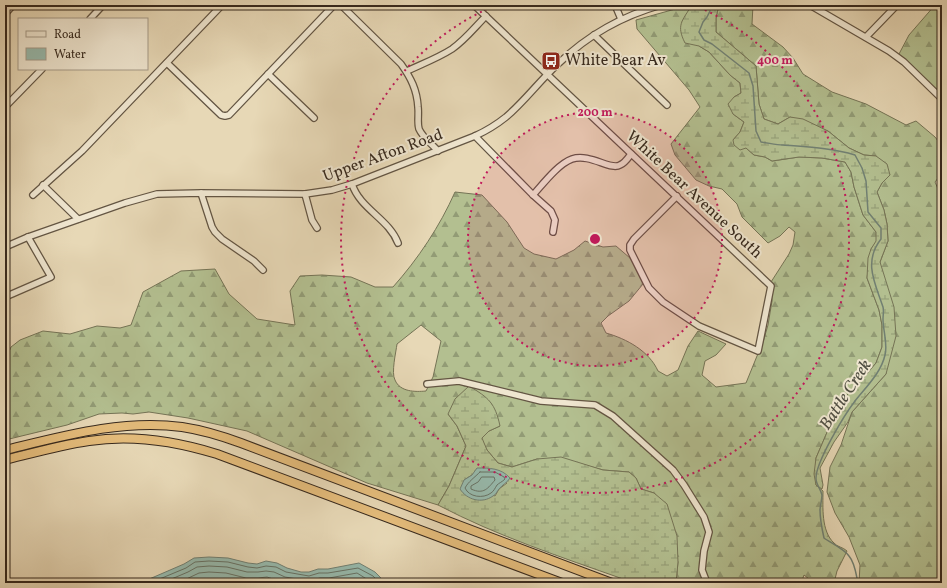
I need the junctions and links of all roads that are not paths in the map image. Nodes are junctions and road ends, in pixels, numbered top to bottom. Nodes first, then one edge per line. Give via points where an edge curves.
1 (13, 5) edge
2 (102, 5) edge
3 (222, 5) edge
4 (334, 5) edge
5 (341, 5) edge
6 (474, 5) edge
7 (615, 5) edge
8 (661, 5) edge
9 (810, 5) edge
10 (894, 6) edge
11 (5, 14) edge
12 (486, 16) junction
13 (91, 18) edge
14 (621, 19) junction
15 (594, 35) junction
16 (866, 37) junction
17 (167, 63) junction
18 (41, 70) edge
19 (407, 71) junction
20 (268, 74) junction
21 (548, 74) junction
22 (942, 99) edge
23 (666, 105) dead end
24 (5, 107) edge
25 (314, 118) dead end
26 (475, 136) junction
27 (438, 151) junction
28 (631, 154) junction
29 (352, 184) junction
30 (43, 185) junction
31 (201, 193) junction
32 (305, 194) junction
33 (33, 195) dead end
34 (533, 195) junction
35 (677, 196) junction
36 (78, 219) junction
37 (317, 228) dead end
38 (554, 232) dead end
39 (28, 237) junction
40 (398, 243) dead end
41 (5, 246) edge
42 (263, 270) dead end
43 (5, 297) edge
44 (427, 384) dead end
45 (5, 450) edge
46 (5, 460) edge
47 (562, 583) edge
48 (612, 583) edge
49 (707, 583) edge

1 - 11 street
2 - 13 street
3 - 17 street
4 - 20 street
5 - 19 street
6 - 12 street, White Bear Avenue South
7 - 14 street
8 - 14 street, Upper Afton Road
9 - 16 street
10 - 16 street
12 - 19 street via 452,48
12 - 21 street, White Bear Avenue South
14 - 15 street, Upper Afton Road
15 - 21 street, Upper Afton Road via 568,54
15 - 23 street
16 - 22 street via 904,62
17 - 20 street via 225,116 229,115
17 - 30 street via 82,151
18 - 24 street
19 - 27 street via 412,79 417,99 419,128 424,138
20 - 25 street
21 - 26 street, Upper Afton Road via 506,117
21 - 28 street, White Bear Avenue South
26 - 27 street, Upper Afton Road
26 - 34 street
27 - 29 street, Upper Afton Road
28 - 34 street via 618,166 589,158 569,160
28 - 35 street, White Bear Avenue South
29 - 32 street, Upper Afton Road
29 - 40 street via 359,200 391,231
30 - 33 street
30 - 36 street
31 - 32 street, Upper Afton Road
31 - 36 street, Upper Afton Road via 157,194 125,202
31 - 42 street via 215,232
32 - 37 street via 312,220
34 - 38 street via 554,215
35 - 35 street, White Bear Avenue South via 630,245 630,250 649,288 663,302 699,326 758,351 771,286
36 - 39 street, Upper Afton Road
39 - 41 street, Upper Afton Road
39 - 43 street via 51,277
44 - 49 street via 459,381 541,401 595,405 613,416 673,470 704,517 709,532 702,570
45 - 48 highway via 73,434 134,425 181,427 205,432 241,443
46 - 47 highway via 75,443 106,439 154,440 187,445

